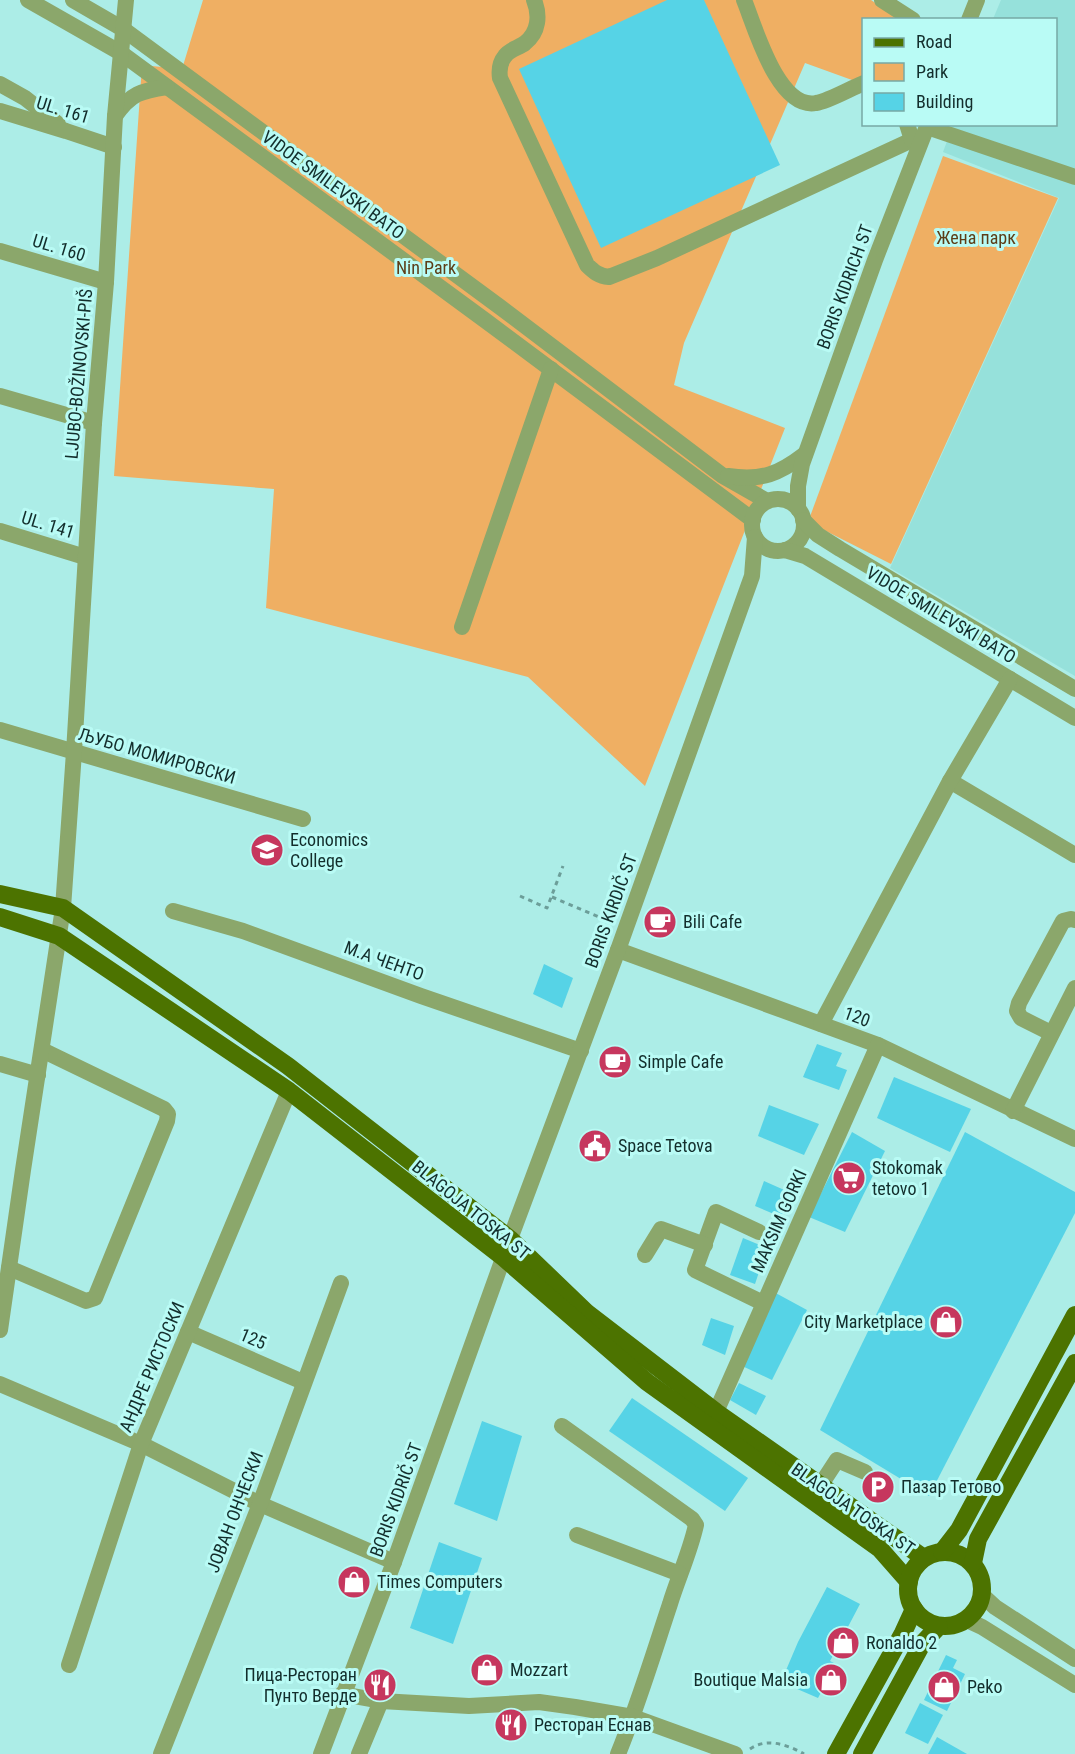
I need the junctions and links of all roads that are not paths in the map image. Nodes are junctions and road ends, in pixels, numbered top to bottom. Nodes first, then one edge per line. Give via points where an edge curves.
1 (28, 0) edge
2 (73, 0) edge
3 (126, 0) edge
4 (534, 0) edge
5 (744, 0) edge
6 (882, 0) edge
7 (976, 0) edge
8 (910, 18) edge
9 (970, 18) edge
10 (123, 29) junction
11 (121, 53) junction
12 (0, 84) edge
13 (862, 84) edge
14 (166, 87) junction
15 (0, 111) edge
16 (115, 116) junction
17 (66, 131) junction
18 (919, 131) edge
19 (114, 147) junction
20 (1075, 177) edge
21 (0, 250) edge
22 (106, 282) junction
23 (550, 369) junction
24 (0, 396) edge
25 (93, 423) junction
26 (804, 459) junction
27 (723, 476) junction
28 (772, 500) junction
29 (801, 514) junction
30 (754, 528) junction
31 (0, 531) edge
32 (781, 550) junction
33 (85, 557) junction
34 (752, 576) junction
35 (462, 627) dead end
36 (1010, 679) junction
37 (1075, 688) edge
38 (1075, 718) edge
39 (0, 730) edge
40 (74, 752) junction
41 (950, 781) junction
42 (303, 819) dead end
43 (1075, 855) edge
44 (0, 894) edge
45 (63, 908) junction
46 (173, 911) dead end
47 (0, 917) edge
48 (1075, 920) edge
49 (59, 936) junction
50 (618, 950) junction
51 (1075, 988) edge
52 (821, 1024) junction
53 (1051, 1033) junction
54 (878, 1045) junction
55 (42, 1050) junction
56 (581, 1051) junction
57 (0, 1064) edge
58 (38, 1075) junction
59 (289, 1091) junction
60 (1013, 1111) junction
61 (1075, 1139) edge
62 (759, 1232) dead end
63 (510, 1239) junction
64 (705, 1245) junction
65 (645, 1255) dead end
66 (504, 1258) junction
67 (9, 1268) junction
68 (341, 1283) dead end
69 (763, 1303) junction
70 (1075, 1314) edge
71 (0, 1330) edge
72 (188, 1332) junction
73 (1075, 1363) edge
74 (303, 1382) junction
75 (0, 1384) edge
76 (716, 1412) junction
77 (562, 1426) dead end
78 (141, 1444) junction
79 (865, 1472) dead end
80 (820, 1486) junction
81 (260, 1503) junction
82 (577, 1535) dead end
83 (942, 1552) junction
84 (924, 1558) junction
85 (394, 1562) junction
86 (973, 1563) junction
87 (680, 1574) junction
88 (909, 1582) junction
89 (982, 1595) junction
90 (914, 1609) junction
91 (967, 1620) junction
92 (939, 1626) junction
93 (1075, 1659) edge
94 (69, 1665) dead end
95 (1075, 1685) edge
96 (342, 1694) junction
97 (381, 1701) junction
98 (633, 1717) junction
99 (742, 1752) edge
100 (161, 1754) edge
101 (321, 1754) edge
102 (359, 1754) edge
103 (618, 1754) edge
104 (836, 1754) edge
105 (862, 1754) edge

1 - 11 street, VIDOE SMILEVSKI BATO
2 - 10 street, VIDOE SMILEVSKI BATO
3 - 10 street, LJUBO-BOŽINOVSKI-PIŠ
4 - 18 street via 538,11 535,31 525,43 503,57 500,78 587,265 602,277 657,258
5 - 13 street via 776,76 790,95 802,102 816,103
6 - 8 street
7 - 9 street
10 - 11 street, LJUBO-BOŽINOVSKI-PIŠ
10 - 27 street, VIDOE SMILEVSKI BATO
11 - 14 street, VIDOE SMILEVSKI BATO
11 - 16 street, LJUBO-BOŽINOVSKI-PIŠ
12 - 17 street via 25,98
14 - 16 street via 137,94
14 - 23 street, VIDOE SMILEVSKI BATO
15 - 17 street, UL. 161
16 - 19 street, LJUBO-BOŽINOVSKI-PIŠ
17 - 19 street, UL. 161
18 - 20 street
18 - 26 street, BORIS KIDRICH ST
19 - 22 street, LJUBO-BOŽINOVSKI-PIŠ
21 - 22 street, UL. 160
22 - 25 street, LJUBO-BOŽINOVSKI-PIŠ
23 - 30 street, VIDOE SMILEVSKI BATO
23 - 35 street
24 - 25 street
25 - 33 street, LJUBO-BOŽINOVSKI-PIŠ
26 - 27 street via 766,476
26 - 28 street, BORIS KIDRICH ST via 790,483
26 - 29 street, BORIS KIDRICH ST via 798,486
27 - 28 street, VIDOE SMILEVSKI BATO
28 - 29 street via 792,503
28 - 30 street via 755,512
29 - 32 street via 800,539
29 - 37 street, VIDOE SMILEVSKI BATO via 818,536
30 - 32 street via 760,544
30 - 34 street, BORIS KIRDIČ ST
31 - 33 street, UL. 141
32 - 34 street, BORIS KIRDIČ ST
32 - 36 street, VIDOE SMILEVSKI BATO via 805,556
33 - 40 street, LJUBO-BOŽINOVSKI-PIŠ
34 - 50 street, BORIS KIRDIČ ST
36 - 38 street, VIDOE SMILEVSKI BATO
36 - 41 street
39 - 40 street, ЉУБО МОМИРОВСКИ
40 - 42 street, ЉУБО МОМИРОВСКИ
40 - 45 street, LJUBO-BOŽINOVSKI-PIŠ
41 - 43 street
41 - 52 street
44 - 45 main road, BLAGOJA TOSKA ST
45 - 49 street, LJUBO-BOŽINOVSKI-PIŠ
45 - 63 main road, BLAGOJA TOSKA ST via 288,1066
46 - 56 street, М.А ЧЕНТО via 243,931
47 - 49 main road, BLAGOJA TOSKA ST
48 - 53 street via 1063,921 1017,1011 1022,1018
49 - 55 street, LJUBO-BOŽINOVSKI-PIŠ
49 - 59 main road, BLAGOJA TOSKA ST
50 - 52 street, 120
50 - 56 street, BORIS KIRDIČ ST
51 - 53 street
52 - 54 street, 120
53 - 60 street
54 - 60 street, 120
54 - 69 street, MAKSIM GORKI
55 - 58 street, LJUBO-BOŽINOVSKI-PIŠ
55 - 67 street via 168,1114 95,1299 86,1301
56 - 63 street, BORIS KIRDIČ ST
57 - 58 street
58 - 67 street, LJUBO-BOŽINOVSKI-PIŠ
59 - 66 main road, BLAGOJA TOSKA ST
59 - 72 street, АНДРЕ РИСТОСКИ
60 - 61 street, 120
62 - 64 street via 716,1212
63 - 66 street, BORIS KIRDIČ ST
63 - 76 main road, BLAGOJA TOSKA ST via 587,1313
64 - 65 street via 661,1228
64 - 69 street via 695,1270
66 - 85 street, BORIS KIDRIČ ST
66 - 88 main road, BLAGOJA TOSKA ST via 647,1382 880,1549
67 - 71 street, LJUBO-BOŽINOVSKI-PIŠ
68 - 74 street, ЈОВАН ОНЧЕСКИ
69 - 76 street, MAKSIM GORKI
70 - 83 main road via 958,1530
72 - 74 street, 125
72 - 78 street, АНДРЕ РИСТОСКИ
73 - 86 main road via 978,1539
74 - 81 street, ЈОВАН ОНЧЕСКИ
75 - 78 street
76 - 80 main road, BLAGOJA TOSKA ST
77 - 87 street via 692,1519 696,1525
78 - 81 street
78 - 94 street, АНДРЕ РИСТОСКИ
79 - 80 street via 837,1460
80 - 84 main road, BLAGOJA TOSKA ST
81 - 85 street
81 - 100 street, ЈОВАН ОНЧЕСКИ
82 - 87 street
83 - 84 main road
83 - 86 main road via 959,1554
84 - 88 main road
85 - 96 street, BORIS KIDRIČ ST
86 - 89 main road via 981,1578
87 - 98 street
88 - 90 main road
89 - 91 main road
89 - 93 street
90 - 92 main road
90 - 104 main road
91 - 92 main road
91 - 95 street
92 - 105 main road via 922,1644
96 - 97 street
96 - 101 street, BORIS KIDRIČ ST
97 - 98 street via 469,1706 538,1702
97 - 102 street
98 - 99 street
98 - 103 street

